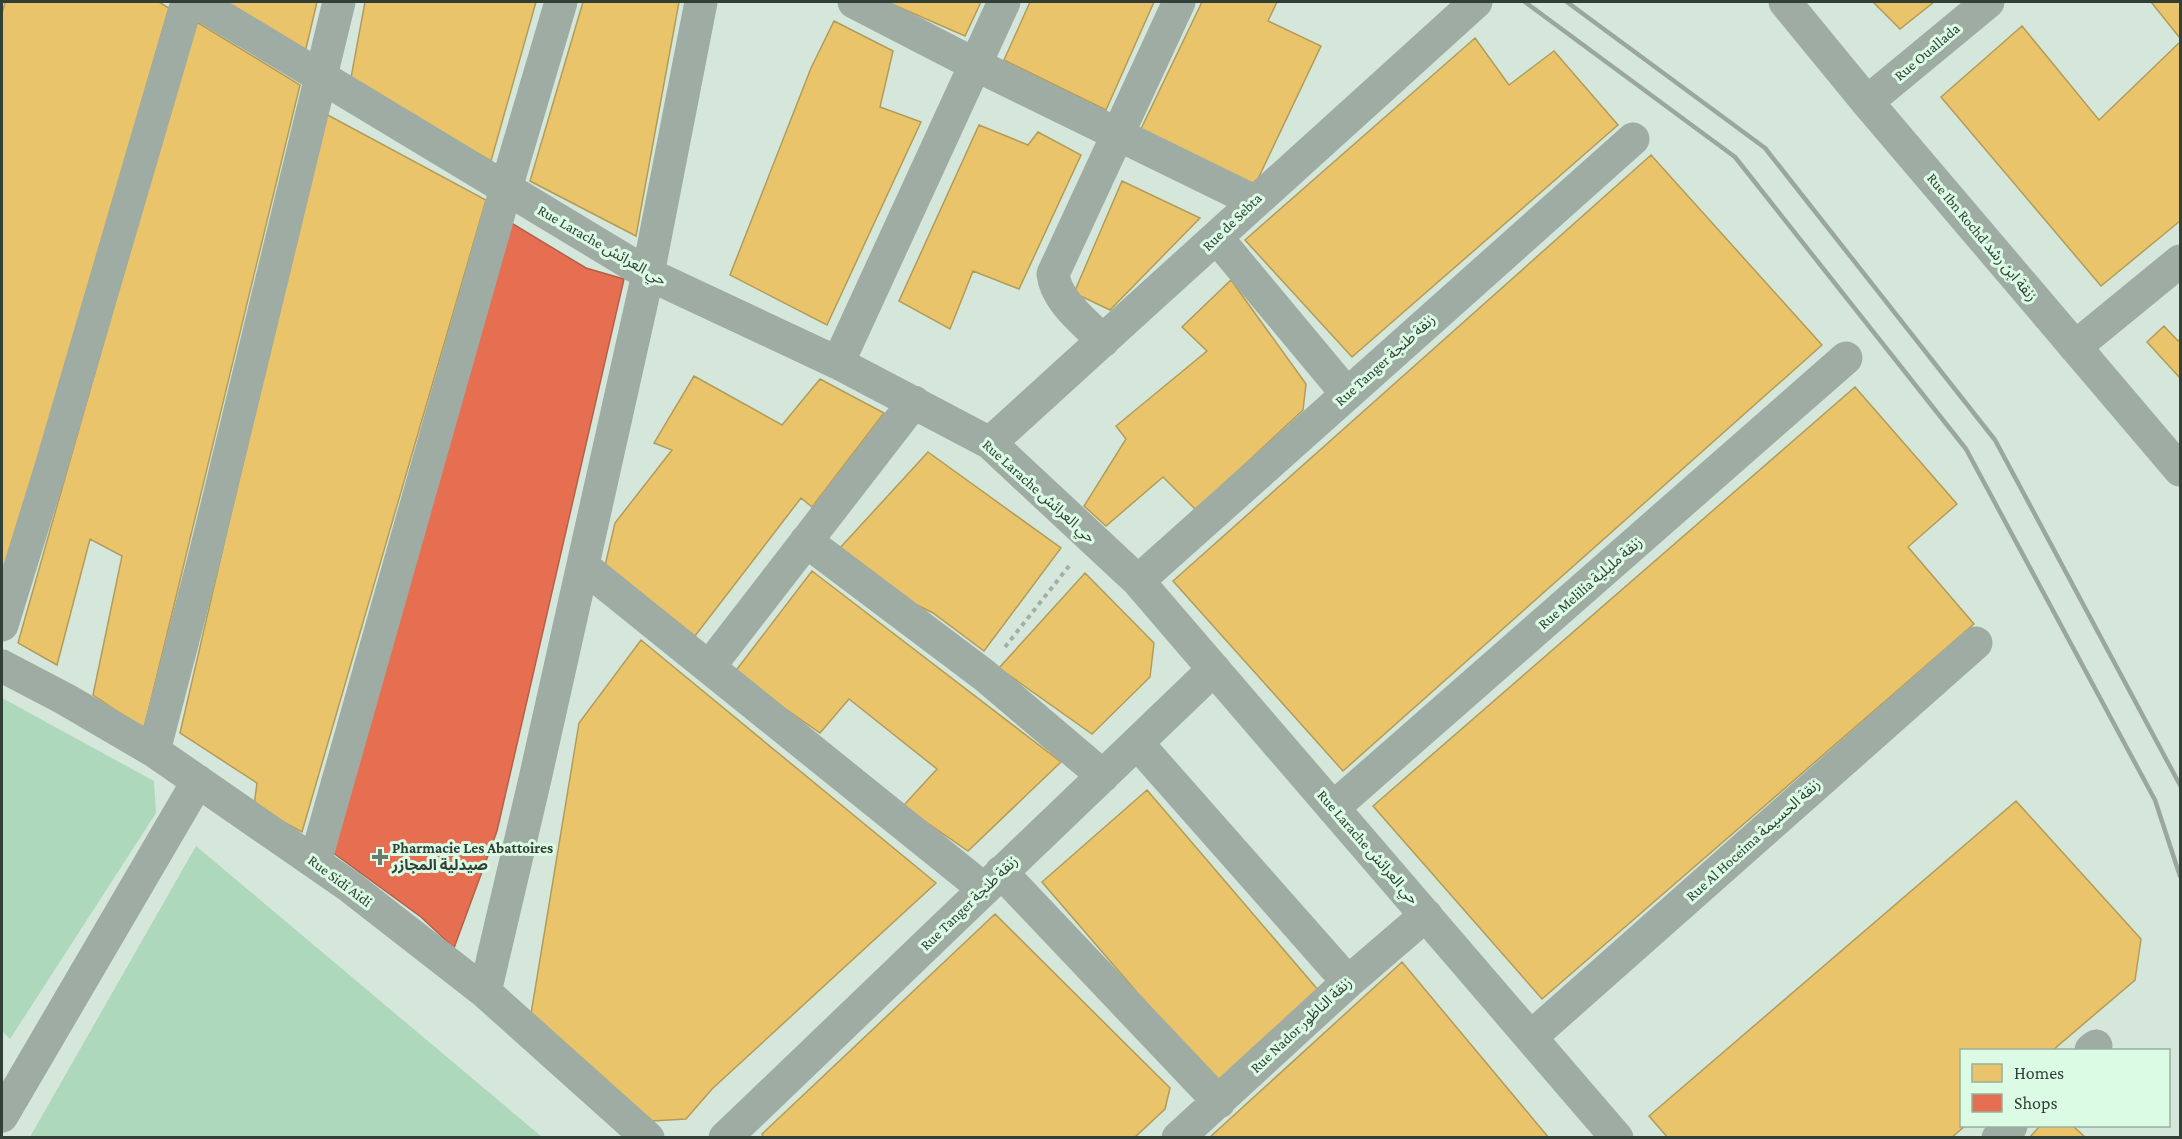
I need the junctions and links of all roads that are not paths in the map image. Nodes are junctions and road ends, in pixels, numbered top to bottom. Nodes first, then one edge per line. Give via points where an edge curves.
1 (187, 2) edge
2 (197, 2) edge
3 (339, 2) edge
4 (561, 2) edge
5 (701, 2) edge
6 (854, 2) edge
7 (1004, 2) edge
8 (1179, 2) edge
9 (1476, 2) edge
10 (1785, 2) edge
11 (1988, 2) edge
12 (976, 65) junction
13 (321, 76) junction
14 (1867, 102) junction
15 (1117, 135) junction
16 (1633, 139) dead end
17 (506, 188) junction
18 (1254, 201) junction
19 (1216, 238) junction
20 (2181, 261) edge
21 (648, 274) junction
22 (1103, 341) junction
23 (2075, 347) junction
24 (1846, 358) dead end
25 (838, 363) junction
26 (1347, 394) junction
27 (914, 402) junction
28 (990, 443) junction
29 (2181, 470) edge
30 (806, 541) junction
31 (583, 566) junction
32 (1138, 581) junction
33 (2, 625) edge
34 (1976, 643) dead end
35 (2, 666) edge
36 (710, 667) junction
37 (1214, 669) junction
38 (1137, 743) junction
39 (154, 751) junction
40 (1103, 776) junction
41 (198, 781) junction
42 (1334, 808) junction
43 (315, 862) junction
44 (992, 880) junction
45 (1426, 915) junction
46 (1348, 982) junction
47 (485, 992) junction
48 (1531, 1037) junction
49 (1219, 1102) junction
50 (2, 1116) edge
51 (1602, 1132) edge
52 (648, 1137) edge
53 (725, 1137) edge
54 (1178, 1137) edge

1 - 33 street
2 - 13 street, Rue Larache حي العرائش
3 - 13 street
4 - 17 street
5 - 21 street
6 - 12 street
7 - 12 street
8 - 15 street
9 - 18 street, Rue de Sebta
10 - 14 street, Rue Ibn Rochd زنقة ابن رشد
11 - 14 street, Rue Ouallada
12 - 15 street
12 - 25 street
13 - 17 street, Rue Larache حي العرائش
13 - 39 street
14 - 23 street, Rue Ibn Rochd زنقة ابن رشد
15 - 18 street
15 - 22 street via 1053,274 1060,295
16 - 26 street, Rue Tanger زنقة طنجة
17 - 21 street, Rue Larache حي العرائش
17 - 43 street
18 - 19 street, Rue de Sebta
19 - 22 street, Rue de Sebta
19 - 26 street
20 - 23 street
21 - 25 street, Rue Larache حي العرائش
21 - 31 street
22 - 28 street, Rue de Sebta
23 - 29 street, Rue Ibn Rochd زنقة ابن رشد
24 - 42 street, Rue Melilia زنقة مليلية
25 - 27 street, Rue Larache حي العرائش
26 - 32 street, Rue Tanger زنقة طنجة
27 - 28 street, Rue Larache حي العرائش
27 - 30 street
28 - 32 street, Rue Larache حي العرائش
30 - 36 street
30 - 40 street via 984,675
31 - 36 street
31 - 47 street
32 - 37 street, Rue Larache حي العرائش
34 - 48 street, Rue Al Hoceima زنقة الحسيمة
35 - 39 street, Rue Sidi Aidi
36 - 44 street
37 - 38 street, Rue Tanger زنقة طنجة
37 - 42 street, Rue Larache حي العرائش
38 - 40 street, Rue Tanger زنقة طنجة
38 - 46 street
39 - 41 street, Rue Sidi Aidi
40 - 44 street, Rue Tanger زنقة طنجة
41 - 43 street, Rue Sidi Aidi
41 - 50 street
42 - 45 street, Rue Larache حي العرائش
43 - 47 street, Rue Sidi Aidi
44 - 49 street
44 - 53 street, Rue Tanger زنقة طنجة
45 - 46 street, Rue Nador زنقة الناظور
45 - 48 street, Rue Larache حي العرائش
46 - 49 street, Rue Nador زنقة الناظور
47 - 52 street, Rue Sidi Aidi
48 - 51 street, Rue Larache حي العرائش
49 - 54 street, Rue Nador زنقة الناظور

